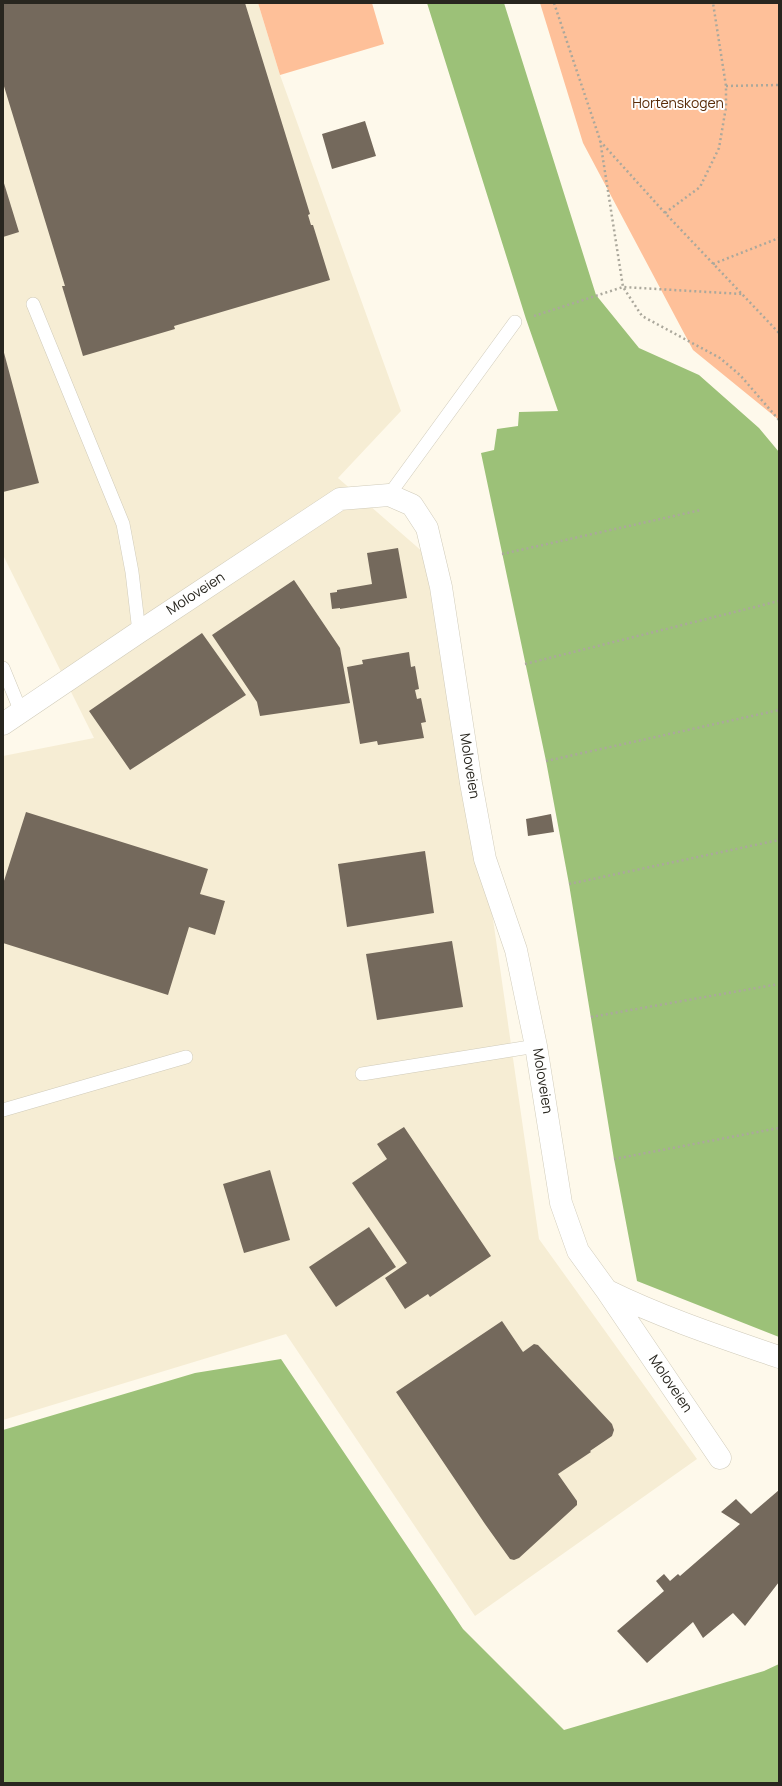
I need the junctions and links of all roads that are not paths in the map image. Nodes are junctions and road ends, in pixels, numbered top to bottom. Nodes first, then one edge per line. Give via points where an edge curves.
1 (33, 304) dead end
2 (515, 322) road end
3 (389, 495) junction
4 (139, 632) junction
5 (3, 668) edge
6 (21, 712) junction
7 (3, 724) edge
8 (536, 1046) junction
9 (186, 1057) dead end
10 (362, 1074) dead end
11 (3, 1110) edge
12 (607, 1291) junction
13 (779, 1356) edge
14 (720, 1458) dead end

1 - 4 lane via 123,524
2 - 3 lane
3 - 4 street, Moloveien via 340,499
3 - 8 street, Moloveien via 412,505 427,528 441,587 485,859 516,950
4 - 6 street, Moloveien
5 - 6 lane
6 - 7 street, Moloveien
8 - 10 lane
8 - 12 street, Moloveien via 561,1203 578,1251
9 - 11 lane
12 - 13 street via 687,1324
12 - 14 street, Moloveien

